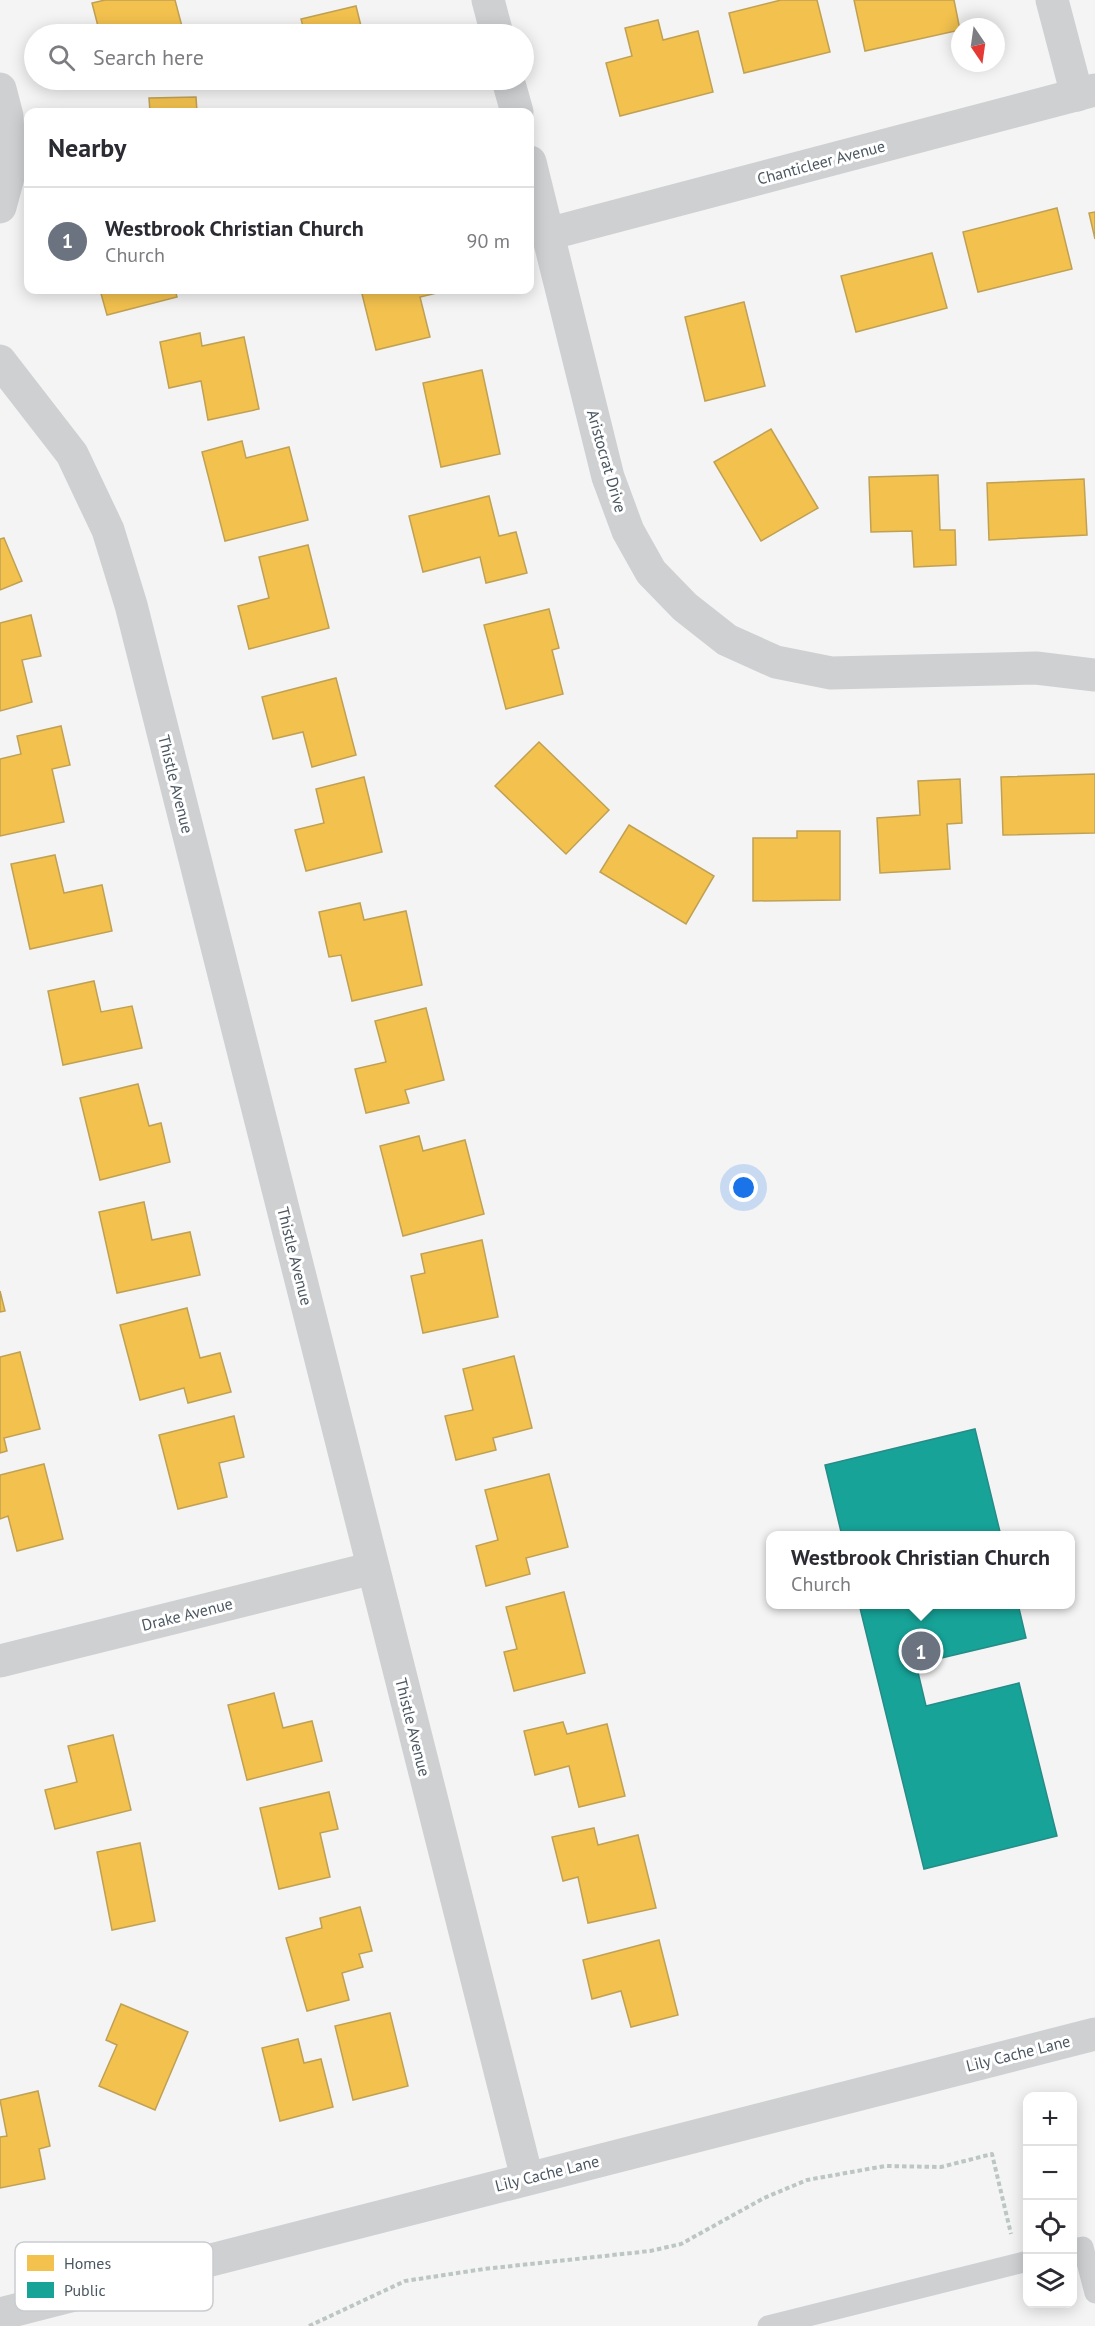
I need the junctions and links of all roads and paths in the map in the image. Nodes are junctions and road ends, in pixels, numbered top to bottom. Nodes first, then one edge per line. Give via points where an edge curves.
1 (488, 0) edge
2 (1052, 0) edge
3 (494, 24) edge
4 (0, 88) edge
5 (511, 90) edge
6 (1086, 92) edge
7 (516, 108) edge
8 (534, 178) edge
9 (0, 207) edge
10 (548, 234) junction
11 (0, 361) edge
12 (1095, 675) edge
13 (373, 1568) junction
14 (0, 1661) edge
15 (1095, 2034) edge
16 (527, 2178) junction
17 (1013, 2241) dead end
18 (1077, 2248) edge
19 (213, 2259) edge
20 (1023, 2262) edge
21 (1095, 2293) edge
22 (15, 2310) edge
23 (0, 2314) edge
24 (309, 2326) edge
25 (768, 2326) edge

1 - 3 street
2 - 6 street
4 - 9 street via 7,116 10,170
5 - 7 street
6 - 10 street, Chanticleer Avenue
8 - 10 street, Aristocrat Drive
10 - 12 street, Aristocrat Drive via 608,477 628,531 651,572 685,607 727,640 776,662 831,673 1036,668
11 - 13 street, Thistle Avenue via 72,454 112,541
13 - 14 street, Drake Avenue
13 - 16 street, Thistle Avenue
15 - 16 street, Lily Cache Lane
16 - 19 street, Lily Cache Lane
17 - 24 path via 992,2154 941,2166 885,2166 807,2180 764,2198 681,2244 650,2252 405,2281
18 - 21 lane via 1083,2247
20 - 25 lane
22 - 23 street, Lily Cache Lane

